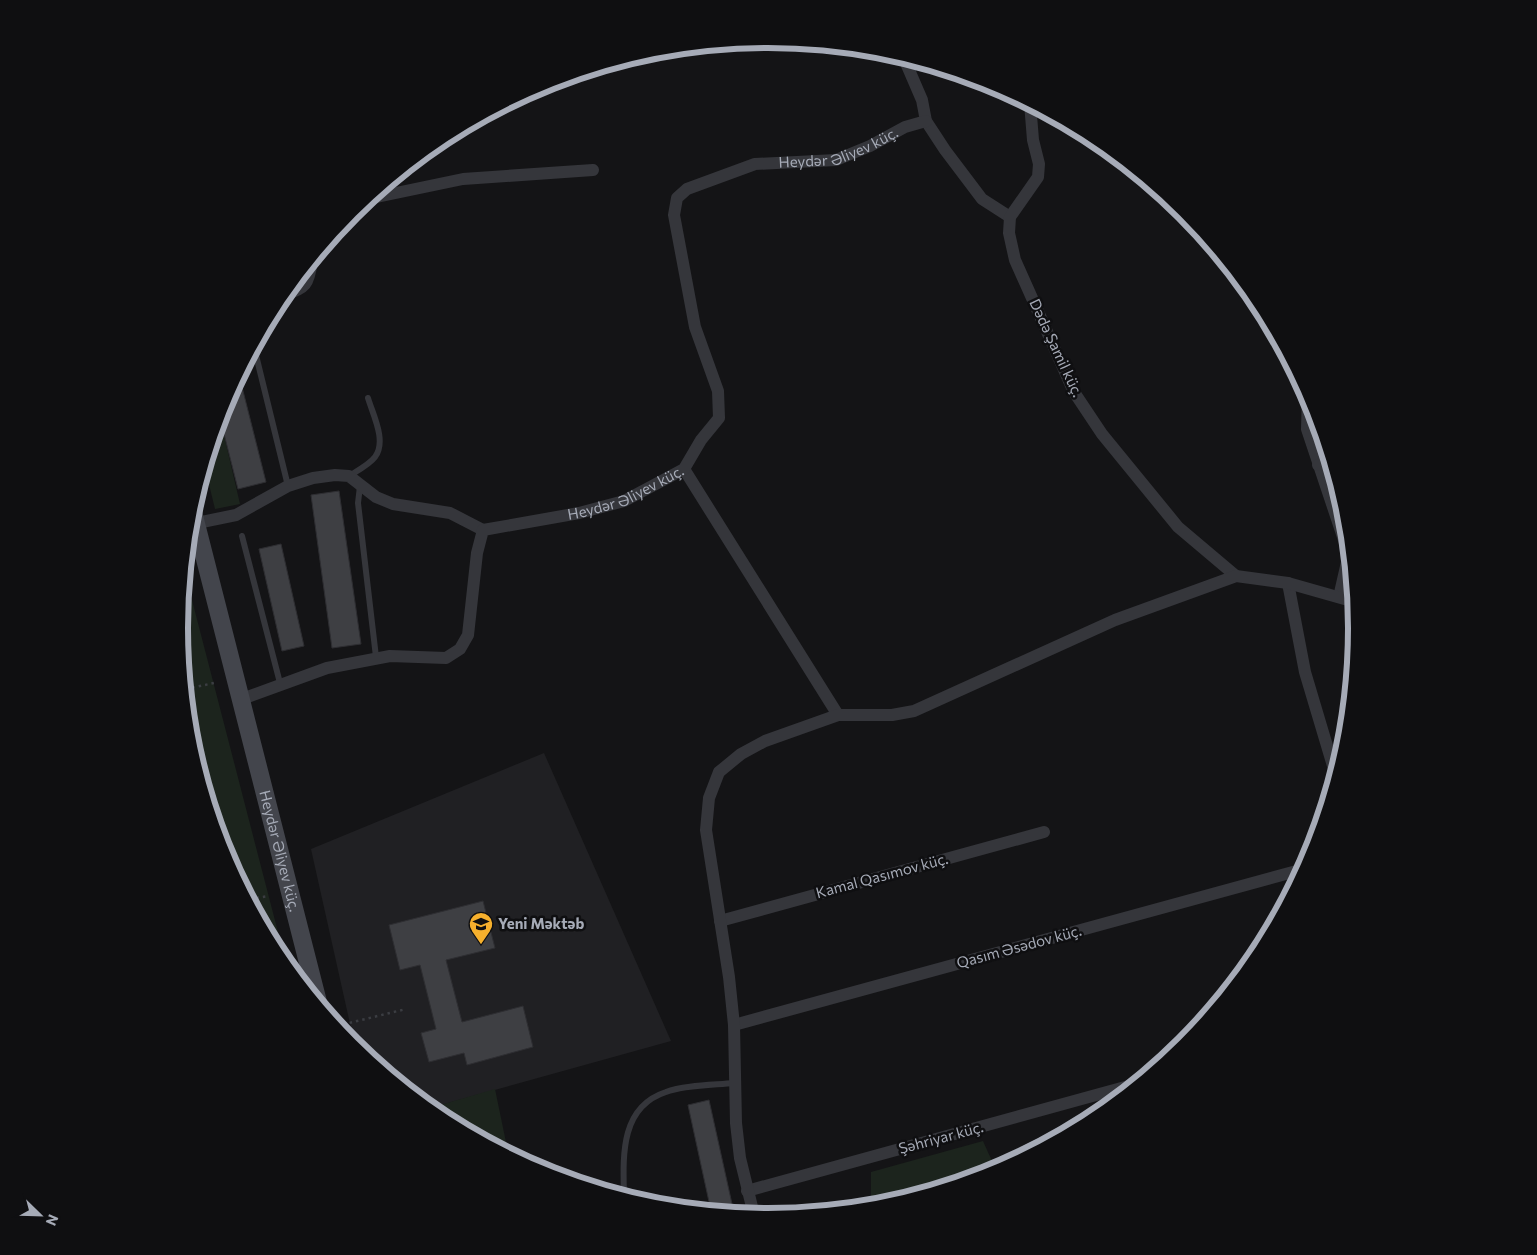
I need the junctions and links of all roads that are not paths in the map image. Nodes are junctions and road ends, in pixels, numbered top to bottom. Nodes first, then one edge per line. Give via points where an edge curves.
1 (907, 64) edge
2 (1031, 110) edge
3 (926, 121) junction
4 (593, 170) dead end
5 (380, 196) edge
6 (1010, 218) junction
7 (308, 274) edge
8 (295, 292) edge
9 (256, 356) edge
10 (368, 398) dead end
11 (1307, 413) edge
12 (1325, 462) edge
13 (1318, 465) junction
14 (684, 469) junction
15 (350, 476) junction
16 (288, 486) junction
17 (360, 486) junction
18 (200, 516) edge
19 (198, 527) edge
20 (1339, 527) edge
21 (483, 530) junction
22 (242, 536) dead end
23 (1345, 569) edge
24 (1236, 576) junction
25 (1288, 584) junction
26 (1339, 597) junction
27 (1347, 600) edge
28 (376, 657) junction
29 (280, 684) junction
30 (242, 699) junction
31 (838, 715) junction
32 (1332, 763) edge
33 (1044, 832) dead end
34 (1294, 872) edge
35 (720, 921) junction
36 (315, 989) edge
37 (734, 1026) junction
38 (734, 1083) junction
39 (1122, 1088) edge
40 (624, 1189) edge
41 (747, 1191) junction
42 (752, 1207) edge

1 - 3 street via 922,100
2 - 6 street via 1038,177
3 - 6 street via 982,198
3 - 14 street, Heydər Əliyev küç. via 836,160 755,164 687,189 677,198 675,224 695,327 718,391 719,418
4 - 5 street via 462,180
6 - 24 street, Dədə Şamil küç. via 1009,233 1015,260 1074,392 1102,434 1178,528
7 - 8 street via 300,291
9 - 16 lane
10 - 15 lane via 380,440 379,448 375,458
11 - 13 street via 1306,428
12 - 13 street
13 - 20 street
14 - 21 street, Heydər Əliyev küç. via 624,501
14 - 31 street
15 - 16 street via 313,478
15 - 17 street
16 - 18 street via 236,515
17 - 21 street via 376,498 393,504 450,513
17 - 28 lane via 358,503
19 - 30 main road, Heydər Əliyev küç.
21 - 28 street via 476,553 468,635 460,649 446,658
22 - 29 lane
23 - 26 street
24 - 25 street
24 - 31 street via 1115,620 914,711 892,715
25 - 26 street
25 - 32 street via 1305,672
26 - 27 street
28 - 29 street via 327,668
29 - 30 street
30 - 36 main road, Heydər Əliyev küç.
31 - 35 street via 765,741 741,754 719,772 710,798 706,830
33 - 35 street, Kamal Qasımov küç.
34 - 37 street, Qasım Əsədov küç.
35 - 37 street via 730,977
37 - 38 street
38 - 40 lane via 667,1091 643,1103 625,1137
38 - 41 street via 740,1158
39 - 41 street, Şəhriyar küç.
41 - 42 street

